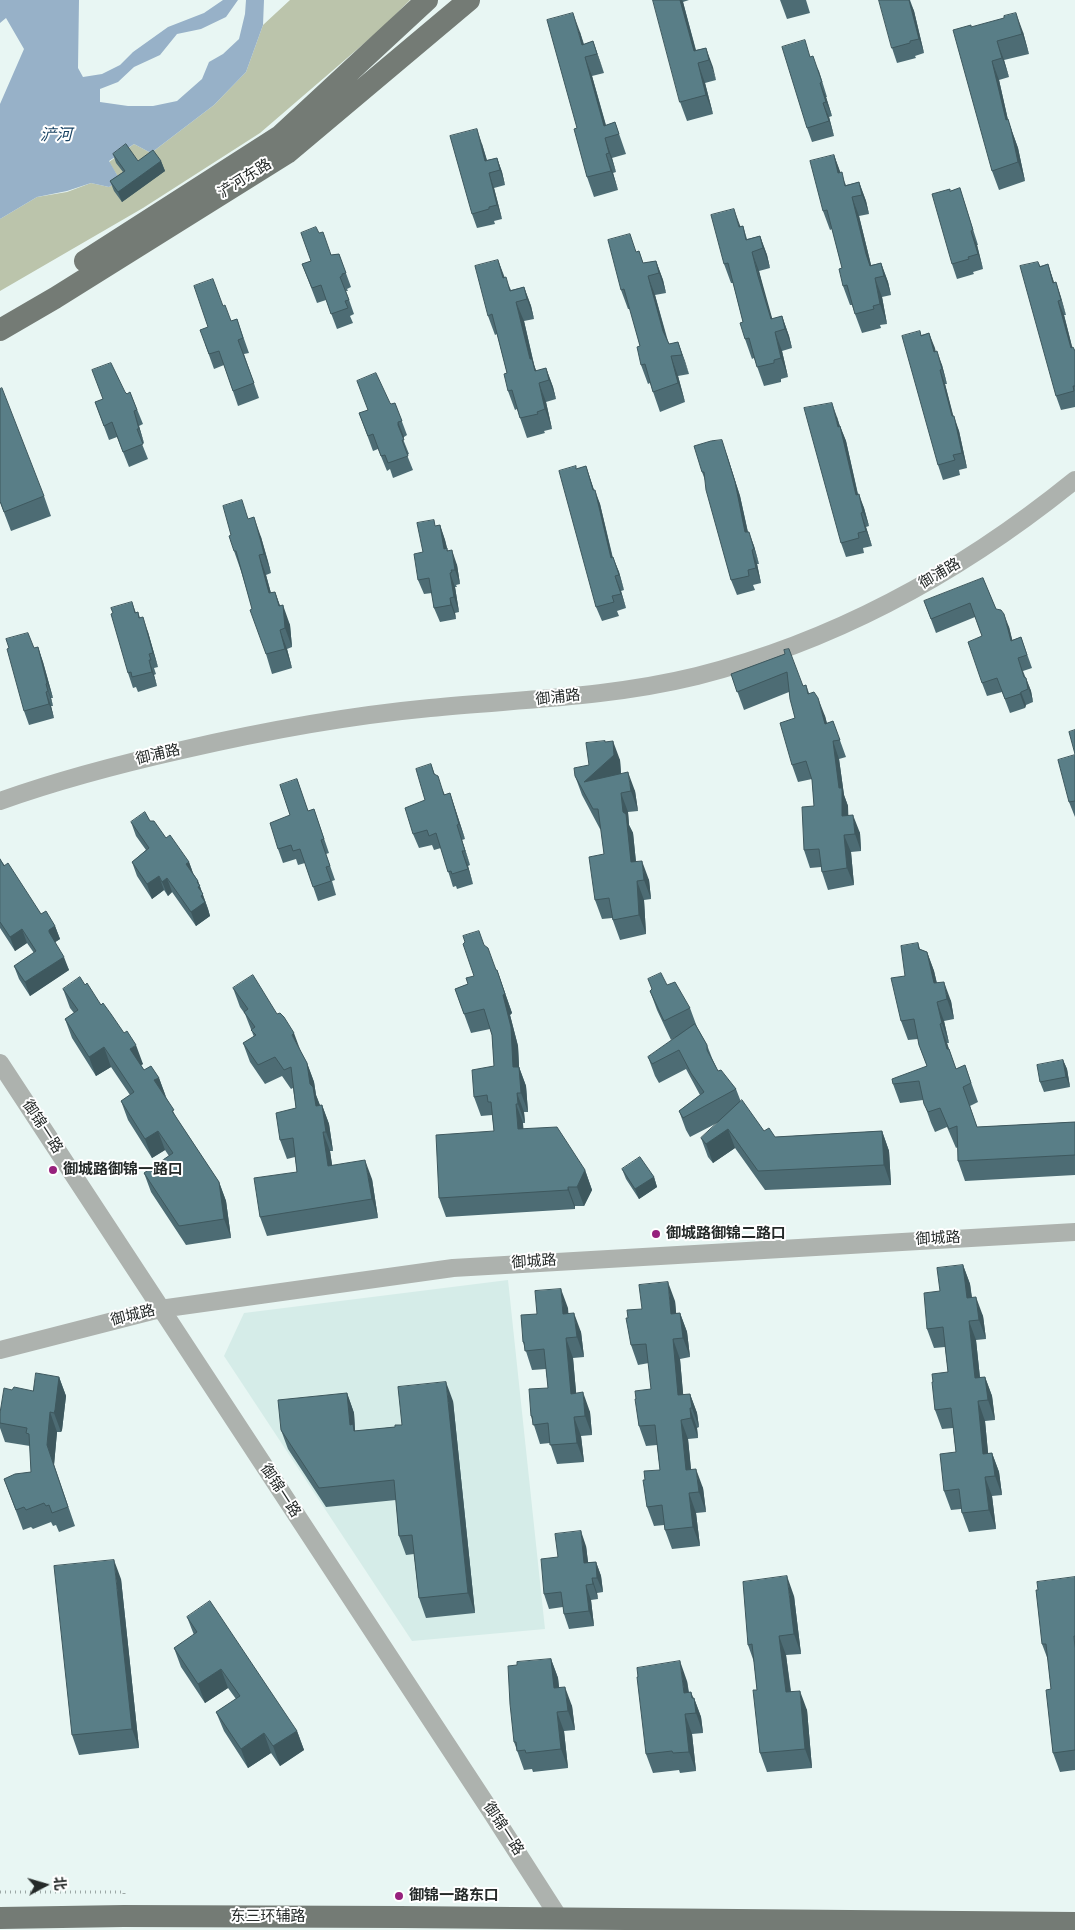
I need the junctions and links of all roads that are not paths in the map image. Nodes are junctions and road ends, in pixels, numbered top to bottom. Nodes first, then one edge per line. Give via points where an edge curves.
1 (427, 0) edge
2 (469, 0) edge
3 (0, 312) edge
4 (0, 330) edge
5 (1075, 480) edge
6 (0, 801) edge
7 (0, 1063) edge
8 (1075, 1232) edge
9 (160, 1308) junction
10 (0, 1350) edge
11 (0, 1918) edge
12 (560, 1919) junction
13 (1075, 1923) edge

1 - 3 main road, 浐河东路 via 280,136
2 - 4 main road, 浐河东路 via 287,153
5 - 6 street, 御浦路 via 986,546 920,586 808,639 731,667 619,691 555,699 432,707 263,732 118,764
7 - 9 street, 御锦一路
8 - 9 street, 御城路 via 453,1268
9 - 10 street, 御城路
9 - 12 street, 御锦一路
11 - 12 main road, 东三环辅路
12 - 13 main road, 东三环辅路

